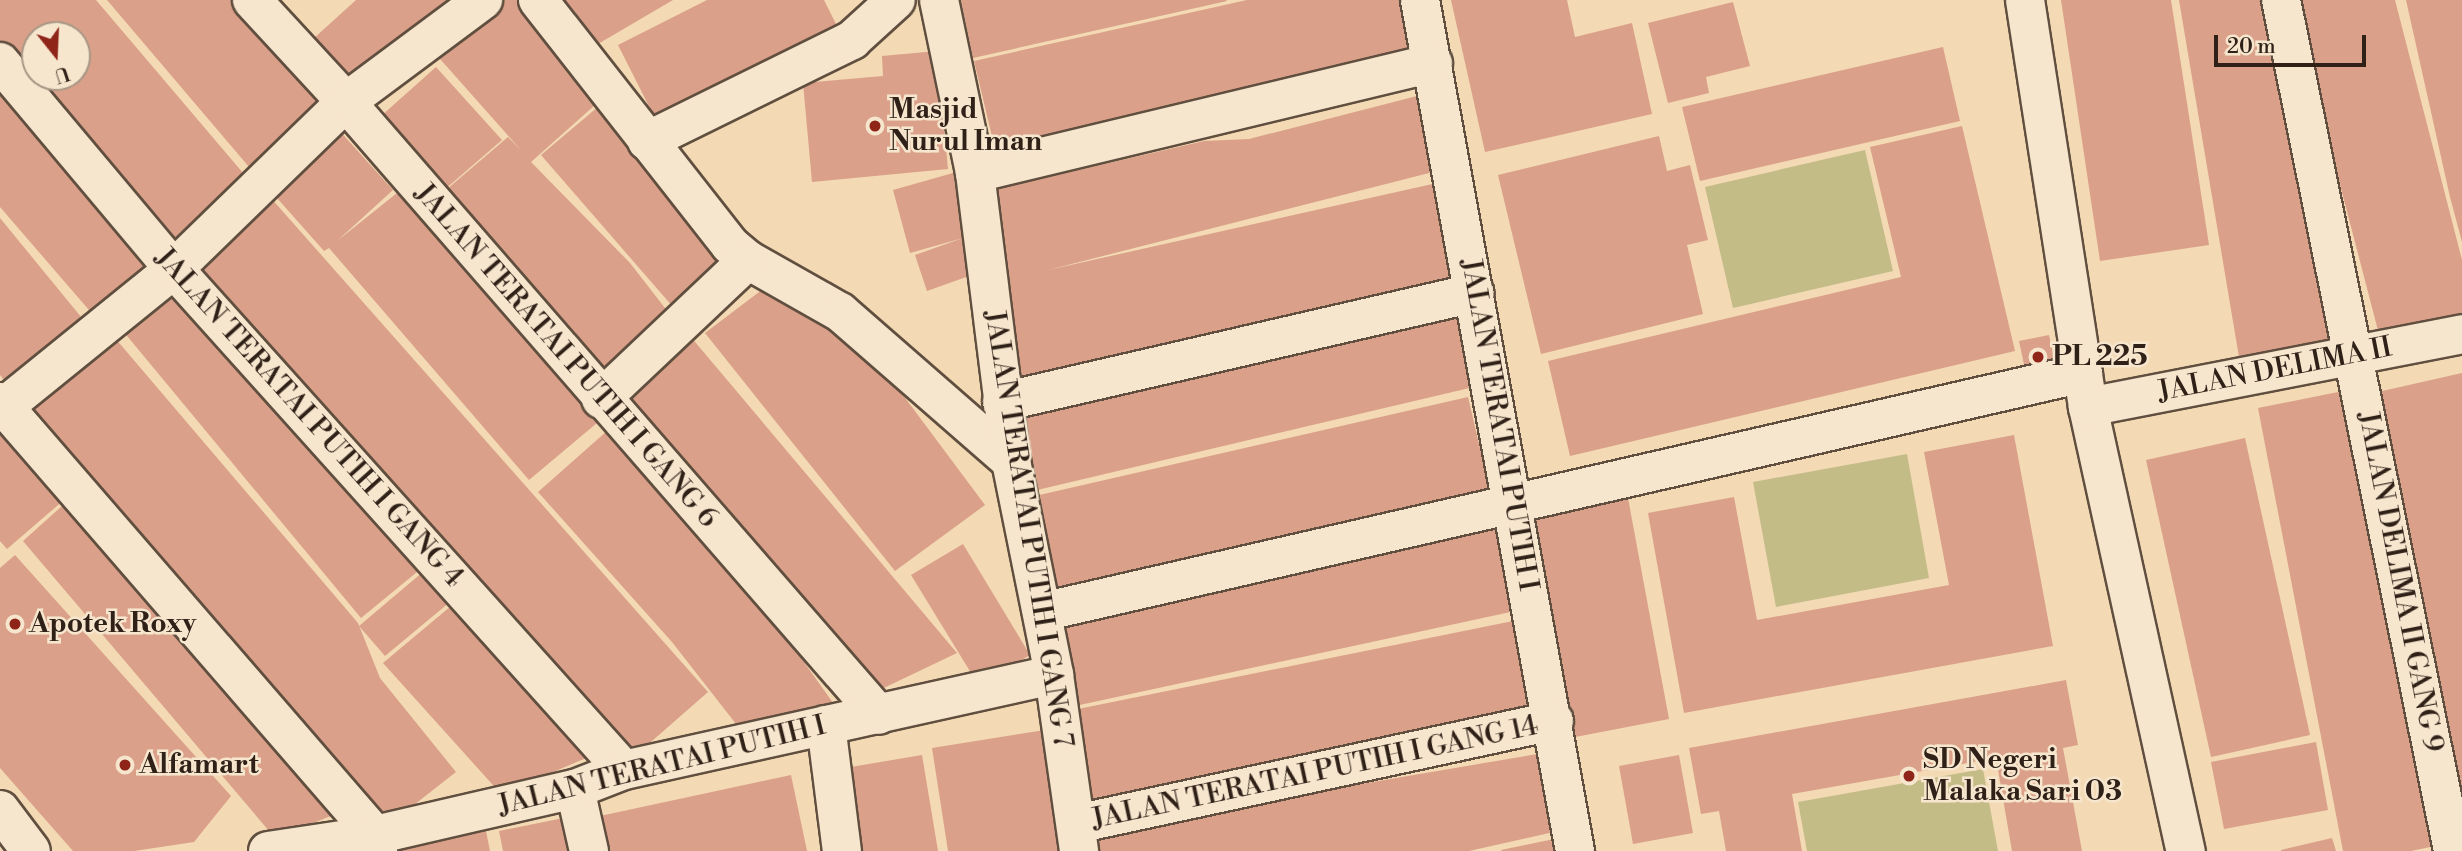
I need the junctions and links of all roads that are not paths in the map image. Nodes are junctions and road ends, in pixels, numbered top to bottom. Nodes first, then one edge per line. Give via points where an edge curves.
1 (252, 0) edge
2 (483, 0) edge
3 (538, 0) edge
4 (896, 0) edge
5 (939, 0) edge
6 (1420, 0) edge
7 (2025, 0) edge
8 (2281, 0) edge
9 (0, 62) edge
10 (1433, 63) junction
11 (345, 102) junction
12 (647, 141) junction
13 (975, 173) junction
14 (748, 260) junction
15 (174, 268) junction
16 (1475, 293) junction
17 (2462, 334) edge
18 (2356, 355) junction
19 (2086, 390) junction
20 (601, 399) junction
21 (1002, 402) junction
22 (1, 406) edge
23 (1011, 461) junction
24 (1513, 507) junction
25 (1042, 612) junction
26 (1054, 675) junction
27 (878, 715) junction
28 (1554, 721) junction
29 (826, 724) junction
30 (624, 770) junction
31 (575, 789) junction
32 (0, 810) edge
33 (1077, 838) edge
34 (377, 843) edge
35 (31, 851) edge
36 (268, 851) edge
37 (589, 851) edge
38 (842, 851) edge
39 (1575, 851) edge
40 (2186, 851) edge
41 (2453, 851) edge

1 - 11 street, JALAN TERATAI PUTIH I GANG 6
2 - 11 street
3 - 12 street
4 - 12 street via 852,40
5 - 13 street, JALAN TERATAI PUTIH I GANG 7
6 - 10 street, JALAN TERATAI PUTIH I
7 - 19 street
8 - 18 street, JALAN DELIMA II GANG 9
9 - 15 street, JALAN TERATAI PUTIH I GANG 4
10 - 13 street
10 - 16 street, JALAN TERATAI PUTIH I
11 - 15 street
11 - 20 street, JALAN TERATAI PUTIH I GANG 6
12 - 14 street
13 - 21 street, JALAN TERATAI PUTIH I GANG 7
14 - 20 street
14 - 23 street via 840,312
15 - 22 street
15 - 30 street, JALAN TERATAI PUTIH I GANG 4
16 - 21 street
16 - 24 street, JALAN TERATAI PUTIH I
17 - 18 street, JALAN DELIMA II
18 - 19 street, JALAN DELIMA II
18 - 41 street, JALAN DELIMA II GANG 9
19 - 24 street, JALAN DELIMA II
19 - 40 street
20 - 27 street, JALAN TERATAI PUTIH I GANG 6
21 - 23 street, JALAN TERATAI PUTIH I GANG 7
22 - 34 street
23 - 25 street, JALAN TERATAI PUTIH I GANG 7
24 - 25 street
24 - 28 street, JALAN TERATAI PUTIH I
25 - 26 street, JALAN TERATAI PUTIH I GANG 7
26 - 27 street, JALAN TERATAI PUTIH I
26 - 33 street, JALAN TERATAI PUTIH I GANG 7
27 - 29 street, JALAN TERATAI PUTIH I
28 - 33 street, JALAN TERATAI PUTIH I GANG 14
28 - 39 street, JALAN TERATAI PUTIH I
29 - 30 street, JALAN TERATAI PUTIH I
29 - 38 street
30 - 31 street, JALAN TERATAI PUTIH I
31 - 34 street, JALAN TERATAI PUTIH I
31 - 37 street
32 - 35 street
34 - 36 street, JALAN TERATAI PUTIH I

